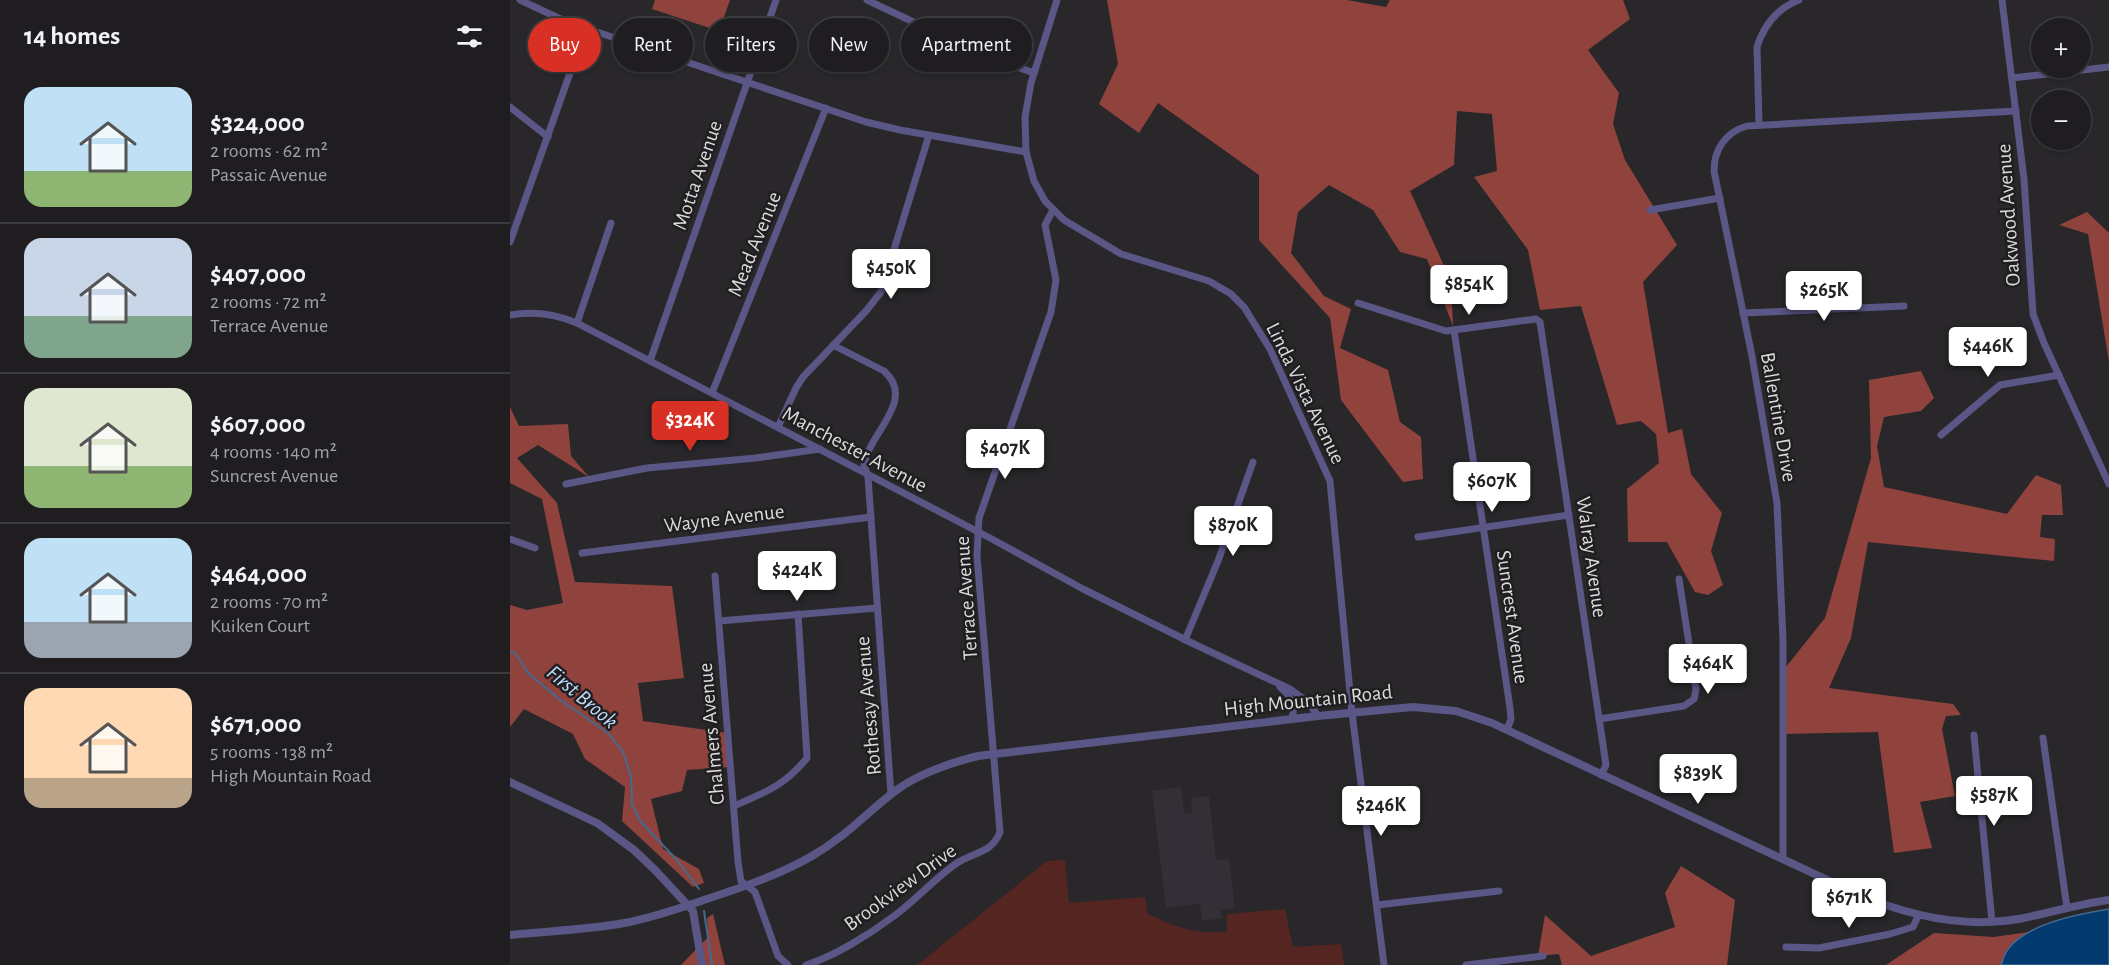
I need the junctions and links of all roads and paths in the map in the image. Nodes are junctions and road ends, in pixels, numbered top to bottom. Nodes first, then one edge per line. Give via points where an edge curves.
1 (520, 0) edge
2 (776, 0) edge
3 (867, 0) edge
4 (1057, 0) edge
5 (1799, 0) edge
6 (2002, 0) edge
7 (557, 18) edge
8 (601, 33) edge
9 (2109, 68) edge
10 (571, 72) edge
11 (1034, 73) junction
12 (2012, 78) junction
13 (746, 82) junction
14 (510, 107) edge
15 (826, 108) junction
16 (2016, 111) junction
17 (1759, 125) junction
18 (929, 135) junction
19 (548, 137) junction
20 (1026, 152) junction
21 (1720, 198) junction
22 (1053, 210) junction
23 (1650, 210) dead end
24 (611, 223) dead end
25 (510, 242) edge
26 (1358, 303) dead end
27 (1904, 306) dead end
28 (1743, 313) junction
29 (510, 315) edge
30 (576, 323) junction
31 (1454, 330) junction
32 (833, 345) junction
33 (650, 361) junction
34 (2059, 375) junction
35 (712, 393) junction
36 (778, 428) junction
37 (1941, 435) dead end
38 (820, 449) junction
39 (1253, 462) dead end
40 (867, 473) junction
41 (566, 484) dead end
42 (2109, 484) edge
43 (1569, 514) junction
44 (871, 517) junction
45 (1484, 527) junction
46 (977, 531) junction
47 (1418, 537) dead end
48 (510, 539) edge
49 (535, 548) dead end
50 (582, 553) dead end
51 (715, 576) dead end
52 (1679, 579) dead end
53 (877, 608) junction
54 (798, 614) junction
55 (719, 621) junction
56 (1185, 640) junction
57 (1276, 683) junction
58 (1352, 713) junction
59 (1318, 716) junction
60 (1292, 719) junction
61 (1599, 720) junction
62 (1507, 730) junction
63 (1974, 735) dead end
64 (2043, 738) dead end
65 (994, 754) junction
66 (1601, 775) junction
67 (510, 782) edge
68 (891, 794) junction
69 (734, 806) junction
70 (1783, 859) junction
71 (747, 886) junction
72 (1499, 891) dead end
73 (2109, 900) edge
74 (688, 905) junction
75 (1377, 905) junction
76 (2067, 908) junction
77 (1918, 916) junction
78 (1992, 922) junction
79 (510, 935) edge
80 (1786, 947) dead end
81 (1543, 957) dead end
82 (702, 965) edge
83 (788, 965) edge
84 (806, 965) edge
85 (1384, 965) edge
86 (1466, 965) edge

1 - 7 street
2 - 13 street, Motta Avenue
3 - 11 street via 979,53
4 - 11 street
5 - 17 street via 1777,13 1756,47
6 - 12 street, Oakwood Avenue
8 - 13 street
9 - 12 street
10 - 19 street
11 - 20 street via 1025,117
12 - 16 street, Oakwood Avenue
13 - 15 street
13 - 33 street, Motta Avenue
14 - 19 street
15 - 18 street via 866,122
15 - 35 street, Mead Avenue
16 - 17 street, Ballentine Drive
16 - 34 street, Oakwood Avenue via 2032,308
17 - 21 street, Ballentine Drive via 1737,130 1718,149 1714,171
18 - 20 street
18 - 32 street via 881,292
19 - 25 street
20 - 22 street via 1034,182
21 - 23 street
21 - 28 street, Ballentine Drive
22 - 46 street, Terrace Avenue via 1045,225 1056,280 1051,312
22 - 58 street, Linda Vista Avenue via 1121,254 1209,281 1231,294 1244,307 1270,349 1330,481
24 - 30 street
26 - 31 street via 1446,331
27 - 28 street
28 - 70 street, Ballentine Drive via 1778,513 1783,640
29 - 30 street, Manchester Avenue via 550,314
30 - 33 street, Manchester Avenue
31 - 43 street, Walray Avenue via 1536,319 1540,322
31 - 45 street, Suncrest Avenue
32 - 36 street via 803,377
32 - 40 street, Rothesay Avenue via 884,371 896,389 894,404 865,460
33 - 35 street, Manchester Avenue
34 - 37 street via 2000,385
34 - 42 street, Oakwood Avenue
35 - 36 street, Manchester Avenue
36 - 38 street, Manchester Avenue
38 - 40 street, Manchester Avenue
38 - 41 street via 647,468
39 - 56 street
40 - 44 street, Rothesay Avenue
40 - 46 street, Manchester Avenue
43 - 45 street
43 - 61 street, Walray Avenue
44 - 50 street, Wayne Avenue
44 - 53 street, Rothesay Avenue
45 - 47 street
45 - 62 street, Suncrest Avenue via 1510,708
46 - 56 street, Manchester Avenue
46 - 65 street, Terrace Avenue
48 - 49 street
51 - 55 street, Chalmers Avenue
52 - 61 street via 1696,689 1694,699 1684,706
53 - 54 street
53 - 68 street, Rothesay Avenue
54 - 55 street
54 - 69 street via 807,758 775,788
55 - 69 street, Chalmers Avenue
56 - 57 street, Manchester Avenue
57 - 59 street, Manchester Avenue via 1300,695
57 - 60 street, Manchester Avenue via 1293,701
58 - 59 street, High Mountain Road
58 - 62 street, High Mountain Road via 1428,708 1469,714
58 - 75 street, Linda Vista Avenue
59 - 60 street, High Mountain Road
60 - 65 street, High Mountain Road
61 - 66 street, Walray Avenue via 1606,765
62 - 66 street, High Mountain Road
63 - 78 street
64 - 76 street
65 - 68 street, High Mountain Road via 932,770
65 - 84 street, Brookview Drive via 1001,828 994,845 959,862 885,922
66 - 70 street, High Mountain Road
67 - 74 street via 608,830
68 - 71 street, High Mountain Road via 829,846 785,871
69 - 71 street, Chalmers Avenue via 741,881
70 - 77 street, High Mountain Road via 1878,903
71 - 74 street, High Mountain Road
71 - 83 street via 754,892 778,956
72 - 75 street
73 - 76 street, High Mountain Road
74 - 79 street, High Mountain Road via 624,923
74 - 82 street via 695,917
75 - 85 street, Linda Vista Avenue
76 - 78 street, High Mountain Road
77 - 78 street, High Mountain Road
77 - 80 street via 1912,927 1890,934 1819,948
81 - 86 street

